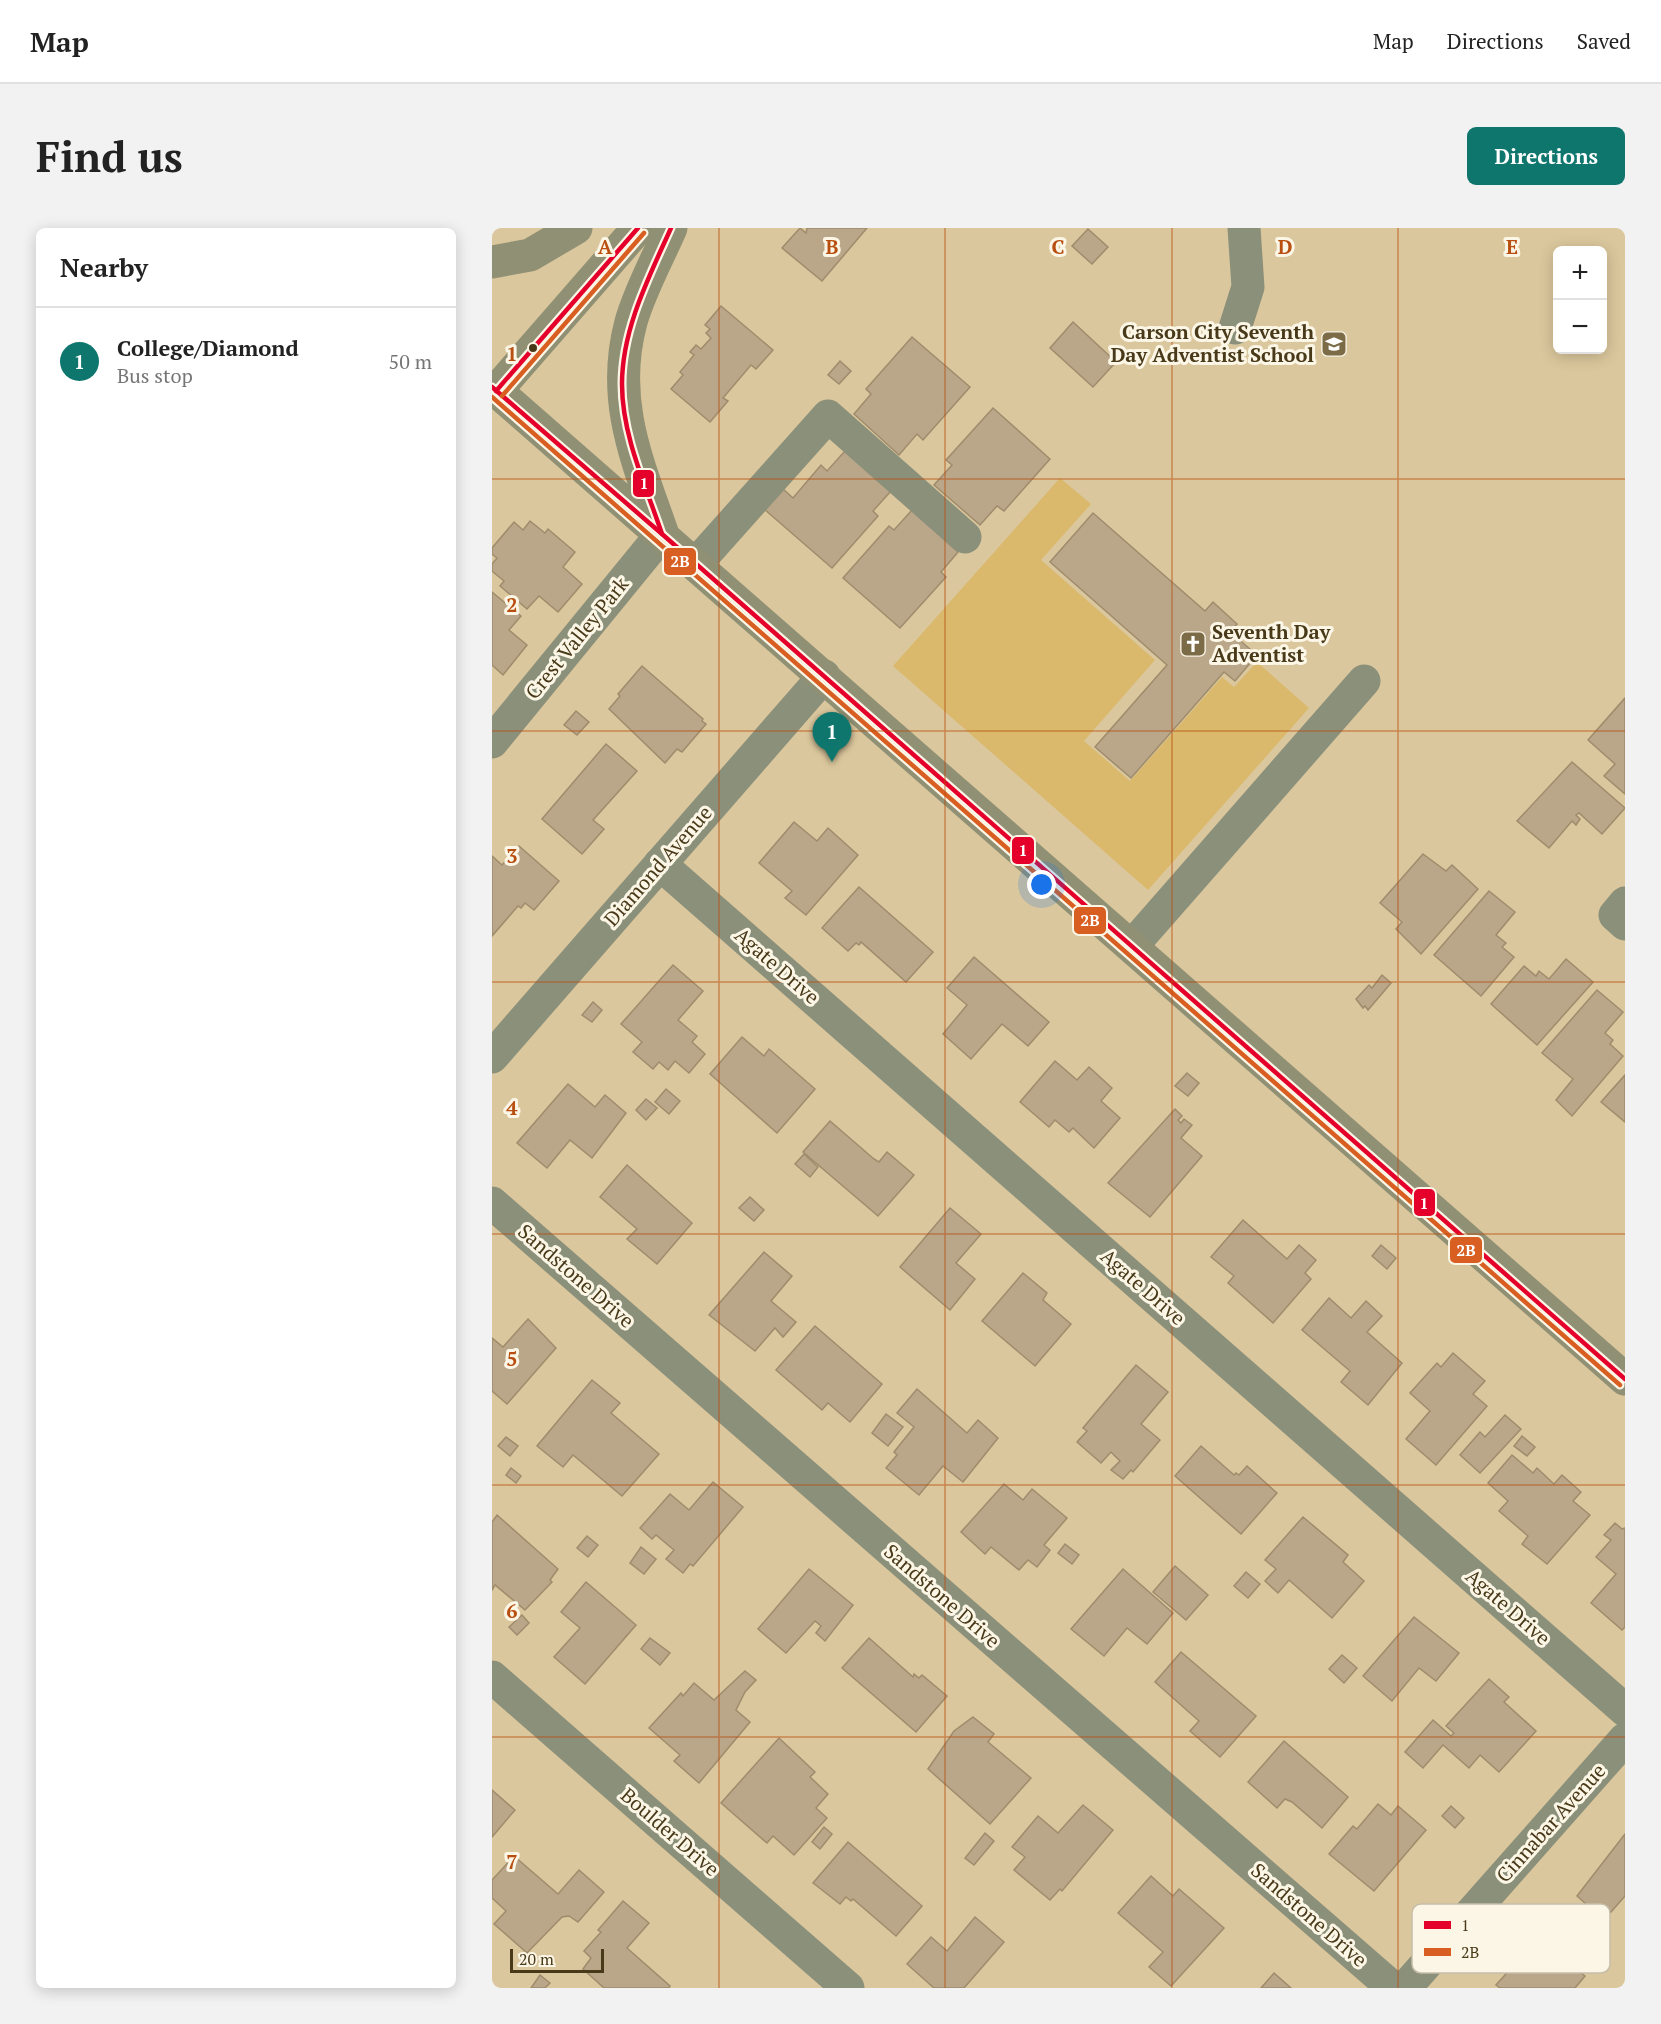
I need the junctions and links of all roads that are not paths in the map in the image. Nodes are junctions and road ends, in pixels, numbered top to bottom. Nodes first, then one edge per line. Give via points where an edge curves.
1 (576, 228) edge
2 (638, 228) edge
3 (671, 228) edge
4 (1244, 228) edge
5 (492, 262) edge
6 (1235, 328) dead end
7 (494, 391) edge
8 (662, 534) junction
9 (965, 537) dead end
10 (696, 564) junction
11 (824, 676) junction
12 (1364, 681) dead end
13 (492, 742) edge
14 (660, 864) junction
15 (1132, 946) junction
16 (492, 1057) edge
17 (492, 1203) edge
18 (1625, 1379) edge
19 (492, 1677) edge
20 (1625, 1710) edge
21 (1625, 1739) edge
22 (1479, 1904) edge
23 (1418, 1973) edge
24 (848, 1988) edge
25 (1393, 1988) edge
26 (1405, 1988) edge

1 - 5 main road via 530,255
2 - 7 main road
3 - 8 main road via 631,321 621,384 631,442
4 - 6 street via 1248,287
7 - 8 main road
8 - 10 main road
8 - 13 street, Crest Valley Park
9 - 10 street via 828,416
10 - 11 main road
11 - 14 street, Diamond Avenue
11 - 15 main road
12 - 15 street
14 - 16 street, Diamond Avenue
14 - 20 street, Agate Drive
15 - 18 main road
17 - 25 street, Sandstone Drive
19 - 24 street, Boulder Drive
21 - 22 street, Cinnabar Avenue
23 - 26 street, Cinnabar Avenue

